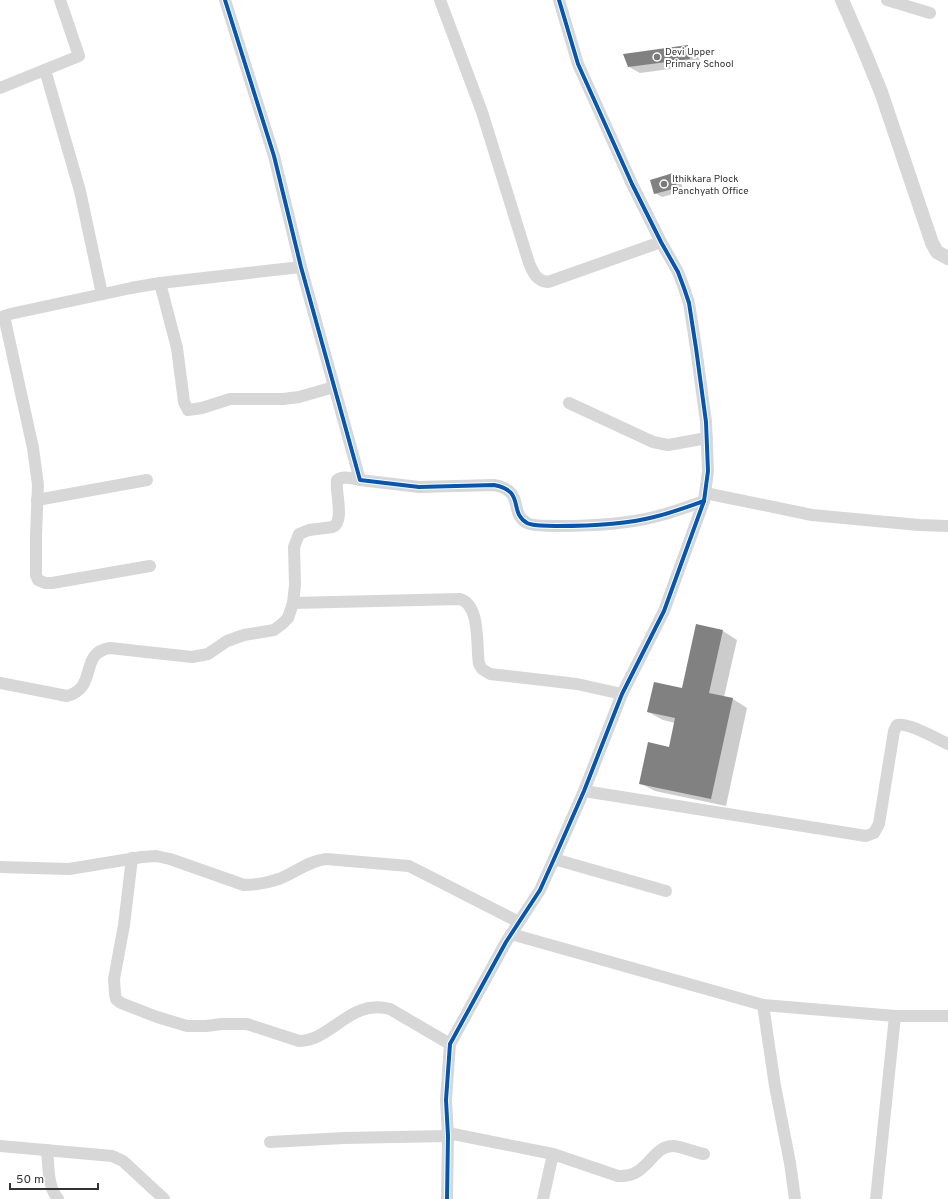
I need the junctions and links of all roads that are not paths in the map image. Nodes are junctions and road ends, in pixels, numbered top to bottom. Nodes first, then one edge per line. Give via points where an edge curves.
1 (60, 0) edge
2 (224, 0) edge
3 (440, 0) edge
4 (559, 0) edge
5 (842, 0) edge
6 (886, 0) edge
7 (930, 14) dead end
8 (45, 70) junction
9 (0, 88) edge
10 (661, 242) junction
11 (948, 258) edge
12 (301, 267) junction
13 (160, 283) junction
14 (102, 294) junction
15 (2, 317) edge
16 (334, 387) junction
17 (569, 403) dead end
18 (707, 438) junction
19 (146, 480) dead end
20 (360, 480) junction
21 (705, 497) junction
22 (37, 500) junction
23 (948, 526) edge
24 (150, 566) dead end
25 (293, 603) junction
26 (0, 683) edge
27 (622, 694) junction
28 (948, 744) edge
29 (584, 791) junction
30 (132, 858) junction
31 (554, 859) junction
32 (0, 867) edge
33 (666, 891) dead end
34 (519, 922) junction
35 (511, 934) junction
36 (764, 1004) junction
37 (894, 1016) junction
38 (948, 1016) edge
39 (450, 1044) junction
40 (448, 1134) junction
41 (270, 1142) dead end
42 (0, 1146) edge
43 (47, 1150) junction
44 (553, 1154) junction
45 (704, 1154) dead end
46 (58, 1199) edge
47 (164, 1199) edge
48 (447, 1199) edge
49 (543, 1199) edge
50 (795, 1199) edge
51 (876, 1199) edge

1 - 8 street via 79,56
2 - 12 street via 274,156
3 - 10 street via 482,112 529,263 537,278 548,282
4 - 10 street via 578,64
5 - 11 street via 881,92 932,243 937,252
6 - 7 street
8 - 9 street
8 - 14 street via 80,191
10 - 18 street via 678,272 689,303
12 - 13 street
12 - 16 street
13 - 14 street
13 - 16 street via 178,348 184,402 188,410 230,399 299,397
14 - 15 street
15 - 22 street via 33,448 38,485
16 - 20 street
17 - 18 street via 653,442 668,445
18 - 21 street via 708,471
19 - 22 street
20 - 21 street via 419,487 504,487 511,492 521,518 538,525 580,526 643,519 666,514
20 - 25 street via 344,477 336,480 340,519 336,525 299,534 294,546
21 - 23 street via 812,515
21 - 27 street via 664,611
22 - 24 street via 36,575 40,582 52,583
25 - 26 street via 288,618 274,630 227,641 208,654 192,657 110,648 102,650 93,658 83,687 67,696
25 - 27 street via 460,599 474,615 480,664 486,672 501,676 578,684
27 - 29 street
28 - 29 street via 908,726 897,725 879,824 874,833 866,836
29 - 31 street
30 - 32 street via 69,868
30 - 34 street via 156,856 170,859 244,885 279,878 317,860 409,866
30 - 39 street via 124,926 114,979 114,994 121,1003 187,1026 247,1024 299,1040 318,1035 360,1009 383,1007
31 - 33 street
31 - 34 street via 540,890
34 - 35 street
35 - 36 street
35 - 39 street
36 - 37 street
36 - 50 street via 775,1086
37 - 38 street
37 - 51 street
39 - 40 street via 446,1100
40 - 41 street
40 - 44 street
40 - 48 street
42 - 43 street
43 - 46 street via 50,1185
43 - 47 street via 112,1156 123,1161
44 - 45 street via 618,1176 627,1176 640,1170 655,1154 668,1147 674,1146
44 - 49 street

